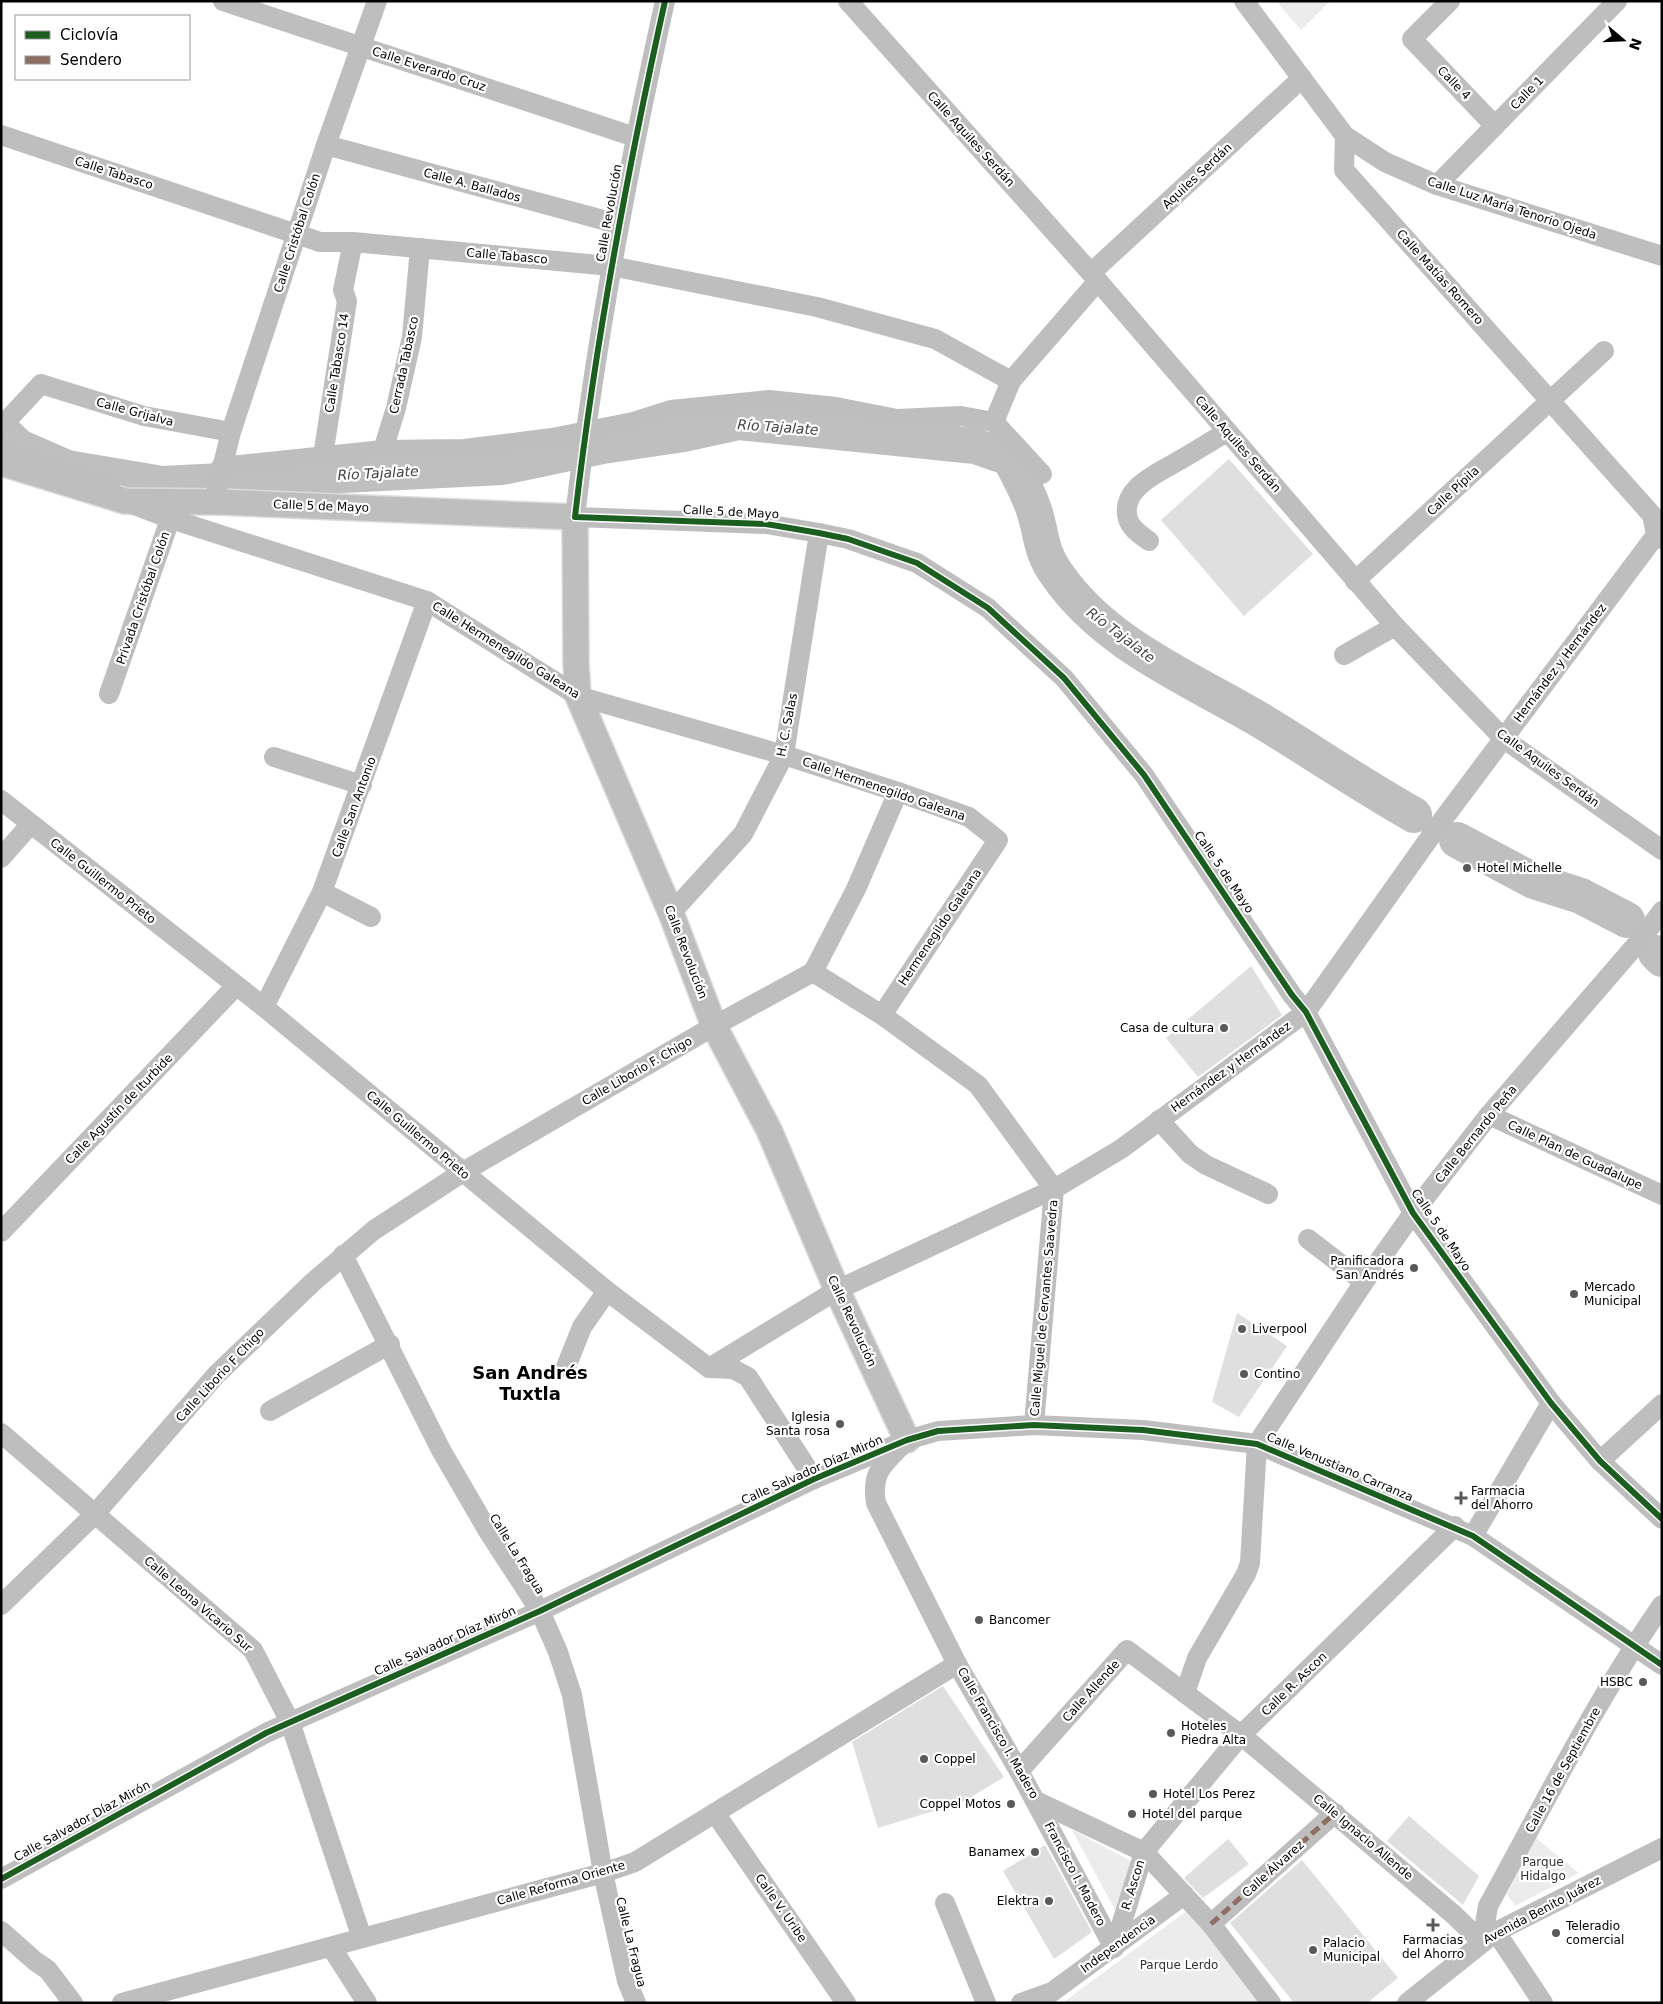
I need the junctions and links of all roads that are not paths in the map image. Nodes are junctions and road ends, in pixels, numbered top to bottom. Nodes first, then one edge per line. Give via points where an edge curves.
1 (223, 1) edge
2 (377, 1) edge
3 (666, 1) edge
4 (848, 1) edge
5 (1244, 1) edge
6 (1450, 1) edge
7 (1617, 1) edge
8 (362, 47) junction
9 (1302, 78) junction
10 (1495, 126) junction
11 (1, 135) edge
12 (1345, 136) junction
13 (634, 137) junction
14 (326, 146) junction
15 (1437, 186) junction
16 (618, 224) junction
17 (297, 234) junction
18 (353, 242) junction
19 (420, 248) junction
20 (1660, 249) edge
21 (611, 266) junction
22 (1094, 277) junction
23 (1604, 351) dead end
24 (1012, 382) junction
25 (1550, 400) junction
26 (5, 422) edge
27 (994, 422) junction
28 (231, 432) junction
29 (1227, 432) junction
30 (586, 434) junction
31 (1, 447) edge
32 (383, 450) junction
33 (323, 456) junction
34 (1, 463) edge
35 (1042, 474) dead end
36 (220, 482) junction
37 (137, 501) junction
38 (173, 510) junction
39 (575, 517) junction
40 (819, 532) junction
41 (1660, 534) edge
42 (1149, 541) dead end
43 (1355, 581) junction
44 (427, 601) junction
45 (1395, 626) junction
46 (1344, 655) dead end
47 (109, 694) dead end
48 (578, 696) junction
49 (1504, 739) junction
50 (784, 755) junction
51 (274, 757) dead end
52 (362, 785) junction
53 (898, 792) junction
54 (1, 800) edge
55 (30, 825) junction
56 (998, 840) joint
57 (1662, 850) edge
58 (1, 858) edge
59 (322, 892) junction
60 (1662, 911) edge
61 (671, 913) junction
62 (371, 918) dead end
63 (813, 972) junction
64 (236, 986) junction
65 (264, 1007) junction
66 (1306, 1012) junction
67 (882, 1015) junction
68 (714, 1026) junction
69 (1488, 1115) junction
70 (1159, 1120) junction
71 (463, 1172) junction
72 (1054, 1189) junction
73 (1268, 1194) dead end
74 (1662, 1195) edge
75 (1413, 1213) junction
76 (1, 1232) edge
77 (1308, 1239) dead end
78 (343, 1256) junction
79 (1364, 1282) junction
80 (837, 1290) junction
81 (607, 1291) junction
82 (390, 1344) junction
83 (566, 1367) dead end
84 (709, 1368) junction
85 (1551, 1403) junction
86 (1662, 1404) edge
87 (270, 1412) dead end
88 (1034, 1425) junction
89 (1, 1433) edge
90 (907, 1440) junction
91 (1257, 1444) junction
92 (855, 1461) junction
93 (1600, 1461) junction
94 (814, 1478) junction
95 (876, 1503) junction
96 (94, 1515) junction
97 (1662, 1519) edge
98 (1455, 1526) junction
99 (1474, 1536) junction
100 (1, 1605) edge
101 (1662, 1605) edge
102 (540, 1611) junction
103 (1633, 1647) junction
104 (958, 1664) junction
105 (1662, 1665) edge
106 (1184, 1693) junction
107 (290, 1722) junction
108 (1241, 1735) junction
109 (1019, 1771) junction
110 (1036, 1800) junction
111 (715, 1813) junction
112 (1335, 1813) junction
113 (1662, 1848) edge
114 (1144, 1852) junction
115 (603, 1873) junction
116 (1, 1879) edge
117 (1184, 1895) junction
118 (945, 1903) dead end
119 (1211, 1924) junction
120 (1, 1932) edge
121 (1489, 1937) junction
122 (362, 1938) junction
123 (331, 1947) junction
124 (1114, 1948) junction
125 (1054, 1998) edge
126 (73, 2003) edge
127 (122, 2003) edge
128 (367, 2003) edge
129 (636, 2003) edge
130 (846, 2003) edge
131 (986, 2003) edge
132 (1021, 2003) edge
133 (1271, 2003) edge
134 (1407, 2003) edge
135 (1543, 2003) edge

1 - 8 street, Calle Everardo Cruz
2 - 8 street, Calle Cristóbal Colón
3 - 13 street, Calle Revolución
4 - 22 street, Calle Aquiles Serdán
5 - 9 street
6 - 10 street, Calle 4 via 1412,40
7 - 10 street, Calle 1
8 - 13 street, Calle Everardo Cruz
8 - 14 street, Calle Cristóbal Colón
9 - 12 street
9 - 22 street, Aquiles Serdán
10 - 15 street, Calle 1
11 - 17 street, Calle Tabasco
12 - 15 street, Calle Luz María Tenorio Ojeda via 1385,162
12 - 25 street, Calle Matías Romero via 1344,170
13 - 16 street, Calle Revolución
14 - 16 street, Calle A. Ballados
14 - 17 street, Calle Cristóbal Colón
15 - 20 street, Calle Luz María Tenorio Ojeda
16 - 21 street, Calle Revolución
17 - 18 street, Calle Tabasco via 320,242
17 - 28 street, Calle Cristóbal Colón
18 - 19 street, Calle Tabasco
18 - 33 street, Calle Tabasco 14 via 343,290 347,301
19 - 21 street, Calle Tabasco
19 - 32 street, Cerrada Tabasco via 412,336
21 - 24 street, Calle Tabasco via 817,307 935,339
21 - 30 street, Calle Revolución
22 - 24 street, Aquiles Serdán
22 - 29 street, Calle Aquiles Serdán
23 - 25 street, Calle Pípila
24 - 27 street, Aquiles Serdán
25 - 41 street, Calle Matías Romero via 1652,515
25 - 43 street, Calle Pípila
26 - 28 street, Calle Grijalva via 40,384 144,416
27 - 30 street, Calle 5 de Mayo via 961,416 897,419 836,407 769,400 671,410
27 - 35 street
28 - 36 street, Calle Cristóbal Colón
29 - 42 street via 1147,478 1136,490 1128,502 1128,518 1132,528
29 - 43 street, Calle Aquiles Serdán
30 - 32 street, Calle 5 de Mayo via 464,449
30 - 39 street, Calle Revolución
31 - 37 street via 124,489
32 - 33 street, Calle 5 de Mayo
33 - 36 street, Calle 5 de Mayo
34 - 37 main road, Calle 5 de Mayo
36 - 38 main road, Calle 5 de Mayo
36 - 39 main road, Calle 5 de Mayo
37 - 38 main road, Calle 5 de Mayo
38 - 44 street, Calle Hermenegildo Galeana
38 - 47 street, Privada Cristóbal Colón
39 - 40 street, Calle 5 de Mayo via 766,524
39 - 48 main road, Calle Revolución
40 - 50 street, H. C. Salas
40 - 66 street, Calle 5 de Mayo via 917,563 988,608 1064,678 1144,775
41 - 49 street, Hernández y Hernández
43 - 45 street, Calle Aquiles Serdán
44 - 48 street, Calle Hermenegildo Galeana
44 - 52 street, Calle San Antonio
45 - 46 street
45 - 49 street, Calle Aquiles Serdán
48 - 50 street, Calle Hermenegildo Galeana
48 - 61 main road, Calle Revolución
49 - 57 street, Calle Aquiles Serdán
49 - 66 street, Hernández y Hernández
50 - 53 street, Calle Hermenegildo Galeana
50 - 61 street, H. C. Salas via 743,834
51 - 52 street
52 - 59 street, Calle San Antonio
53 - 56 street, Calle Hermenegildo Galeana via 968,817
53 - 63 street via 856,889
54 - 55 street, Calle Guillermo Prieto
55 - 58 street
55 - 64 street, Calle Guillermo Prieto
56 - 67 street, Hermenegildo Galeana
59 - 62 street
59 - 65 street, Calle San Antonio
60 - 69 street, Calle Bernardo Peña
61 - 68 main road, Calle Revolución
63 - 67 street, Calle Miguel de Cervantes Saavedra
63 - 68 street, Calle Liborio F. Chigo
64 - 65 street, Calle Guillermo Prieto
64 - 76 street, Calle Agustín de Iturbide
65 - 71 street, Calle Guillermo Prieto
66 - 70 street, Hernández y Hernández
66 - 75 street, Calle 5 de Mayo
67 - 72 street, Calle Miguel de Cervantes Saavedra via 978,1085
68 - 71 street, Calle Liborio F. Chigo
68 - 80 main road, Calle Revolución via 769,1130
69 - 74 street, Calle Plan de Guadalupe
69 - 75 street, Calle Bernardo Peña
70 - 72 street, Hernández y Hernández via 1121,1149
70 - 73 street via 1190,1154 1206,1165
71 - 78 street, Calle Liborio F Chigo via 374,1230
71 - 81 street, Calle Guillermo Prieto
72 - 80 street, Hernández y Hernández
72 - 88 street, Calle Miguel de Cervantes Saavedra
75 - 79 street, Calle Bernardo Peña
75 - 85 street, Calle 5 de Mayo
77 - 79 street
78 - 82 street, Calle La Fragua
78 - 96 street, Calle Liborio F Chigo via 216,1375
79 - 91 street, Calle Bernardo Peña
80 - 84 street, Hernández y Hernández
80 - 90 main road, Calle Revolución
81 - 83 street via 582,1327
81 - 84 street, Calle Guillermo Prieto
82 - 87 street
82 - 102 street, Calle La Fragua via 441,1450
84 - 94 street via 733,1370 748,1377
85 - 93 street, Calle 5 de Mayo
85 - 99 street
86 - 93 street
88 - 90 street, Calle Venustiano Carranza via 938,1431
88 - 91 street, Calle Venustiano Carranza via 1143,1430
89 - 96 street, Calle Leona Vicario Sur
90 - 92 street, Calle Salvador Díaz Mirón
90 - 95 street, Calle Francisco I. Madero via 882,1467 873,1485
91 - 98 street, Calle Venustiano Carranza
91 - 106 street via 1250,1563 1197,1658
92 - 94 street, Calle Salvador Díaz Mirón
92 - 95 street
93 - 97 street, Calle 5 de Mayo
94 - 102 street, Calle Salvador Díaz Mirón
95 - 104 street, Calle Francisco I. Madero
96 - 100 street, Calle Liborio F Chigo
96 - 107 street, Calle Leona Vicario Sur via 253,1650
98 - 99 street, Calle Venustiano Carranza
98 - 108 street, Calle R. Ascon
99 - 103 street, Calle Venustiano Carranza
101 - 103 street, Calle 16 de Septiembre
102 - 107 street, Calle Salvador Díaz Mirón
102 - 115 street, Calle La Fragua via 572,1695
103 - 105 street, Calle Venustiano Carranza
103 - 121 street, Calle 16 de Septiembre via 1488,1906
104 - 109 street, Calle Francisco I. Madero
104 - 111 street, Calle Reforma Oriente
106 - 108 street, Calle Allende
106 - 109 street, Calle Allende via 1127,1650
107 - 116 street, Calle Salvador Díaz Mirón
107 - 122 street, Calle Leona Vicario Sur
108 - 112 street, Calle Ignacio Allende
108 - 114 street, Calle R. Ascon
109 - 110 street, Calle Francisco I. Madero
110 - 114 street, Calle Francisco I. Madero
110 - 124 street, Francisco I. Madero
111 - 115 street, Calle Reforma Oriente via 635,1862
111 - 130 street, Calle V. Uribe
112 - 119 street, Calle Álvarez
112 - 121 street, Calle Ignacio Allende via 1453,1914
113 - 121 street, Avenida Benito Juárez
114 - 117 street, Calle Francisco I. Madero
114 - 124 street, R. Ascon
115 - 122 street, Calle Reforma Oriente
115 - 129 street, Calle La Fragua via 627,1981
117 - 119 street, Calle Francisco I. Madero
117 - 124 street, Independencia
118 - 131 street
119 - 133 street, Calle Francisco I. Madero
120 - 126 street via 48,1970
121 - 134 street, Avenida Benito Juárez
121 - 135 street, Calle Ignacio Allende
122 - 123 street, Calle Reforma Oriente
123 - 127 street, Calle Reforma Oriente
123 - 128 street
124 - 125 street, Independencia
125 - 132 street, Independencia

